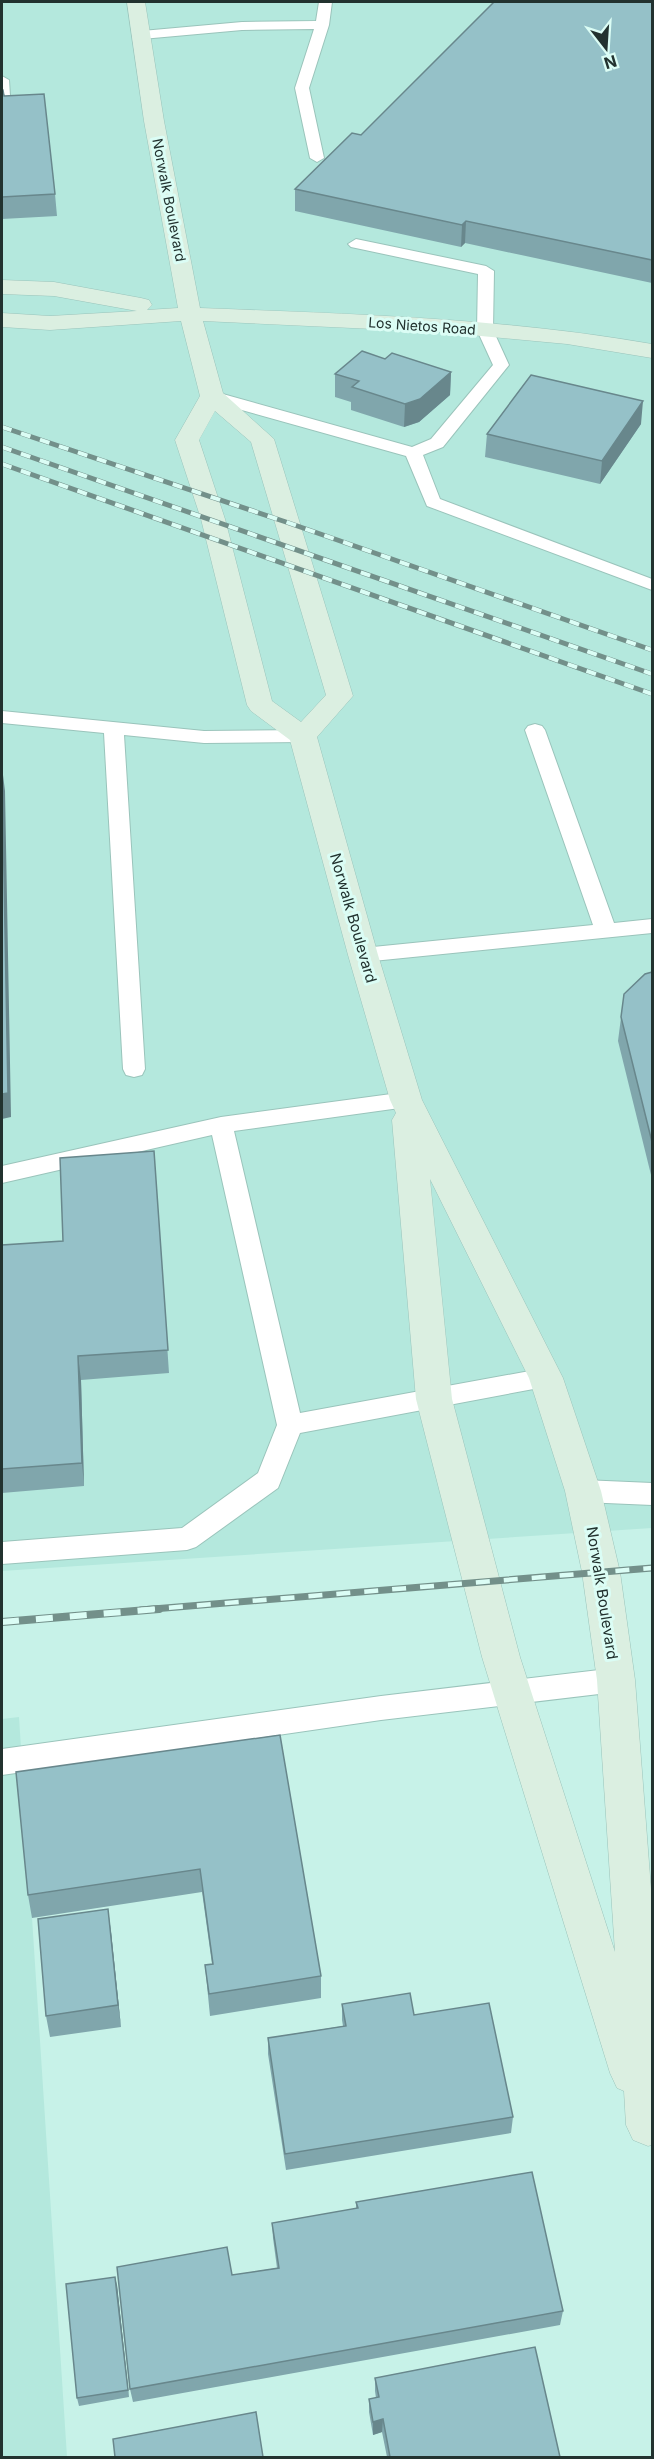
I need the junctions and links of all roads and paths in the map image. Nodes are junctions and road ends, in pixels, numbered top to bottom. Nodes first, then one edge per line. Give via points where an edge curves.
1 (136, 2) edge
2 (325, 2) edge
3 (322, 25) junction
4 (142, 35) junction
5 (2, 80) edge
6 (3, 96) edge
7 (317, 158) dead end
8 (356, 244) dead end
9 (2, 287) edge
10 (190, 314) junction
11 (2, 320) edge
12 (485, 330) junction
13 (652, 351) edge
14 (212, 396) junction
15 (412, 453) junction
16 (652, 585) edge
17 (2, 717) edge
18 (114, 728) junction
19 (535, 730) dead end
20 (303, 736) junction
21 (652, 926) edge
22 (606, 931) junction
23 (363, 955) junction
24 (134, 1069) dead end
25 (406, 1100) junction
26 (221, 1125) junction
27 (2, 1174) edge
28 (546, 1378) junction
29 (434, 1399) junction
30 (290, 1425) junction
31 (583, 1491) junction
32 (652, 1494) edge
33 (2, 1553) edge
34 (616, 1680) junction
35 (512, 1692) junction
36 (2, 1762) edge
37 (651, 2131) edge

1 - 4 main road, Norwalk Boulevard
2 - 3 lane
3 - 4 lane via 242,26
3 - 7 lane via 302,88
4 - 10 main road, Norwalk Boulevard
5 - 6 lane
8 - 12 lane via 486,271
9 - 10 main road, Los Nietos Road via 54,289
10 - 11 main road, Los Nietos Road via 50,323
10 - 12 main road, Los Nietos Road
10 - 14 main road, Norwalk Boulevard
12 - 13 main road, Los Nietos Road via 567,337
12 - 15 lane via 501,365 437,443
14 - 15 lane
14 - 20 main road via 187,440 210,511 260,705
14 - 20 main road via 262,439 340,696
15 - 16 lane via 434,502
17 - 18 lane
18 - 20 lane via 204,737
18 - 24 lane
19 - 22 lane
20 - 23 main road, Norwalk Boulevard
21 - 22 lane
22 - 23 lane
23 - 25 main road, Norwalk Boulevard
25 - 26 lane
25 - 28 main road, Norwalk Boulevard
25 - 29 main road, Norwalk Boulevard
26 - 27 lane
26 - 30 lane
28 - 29 lane
28 - 31 main road, Norwalk Boulevard
29 - 30 lane
29 - 35 main road, Norwalk Boulevard
30 - 33 lane via 269,1480 187,1539
31 - 32 lane
31 - 34 main road, Norwalk Boulevard via 601,1572
34 - 35 lane
34 - 37 main road, Norwalk Boulevard
35 - 36 lane
35 - 37 main road, Norwalk Boulevard

